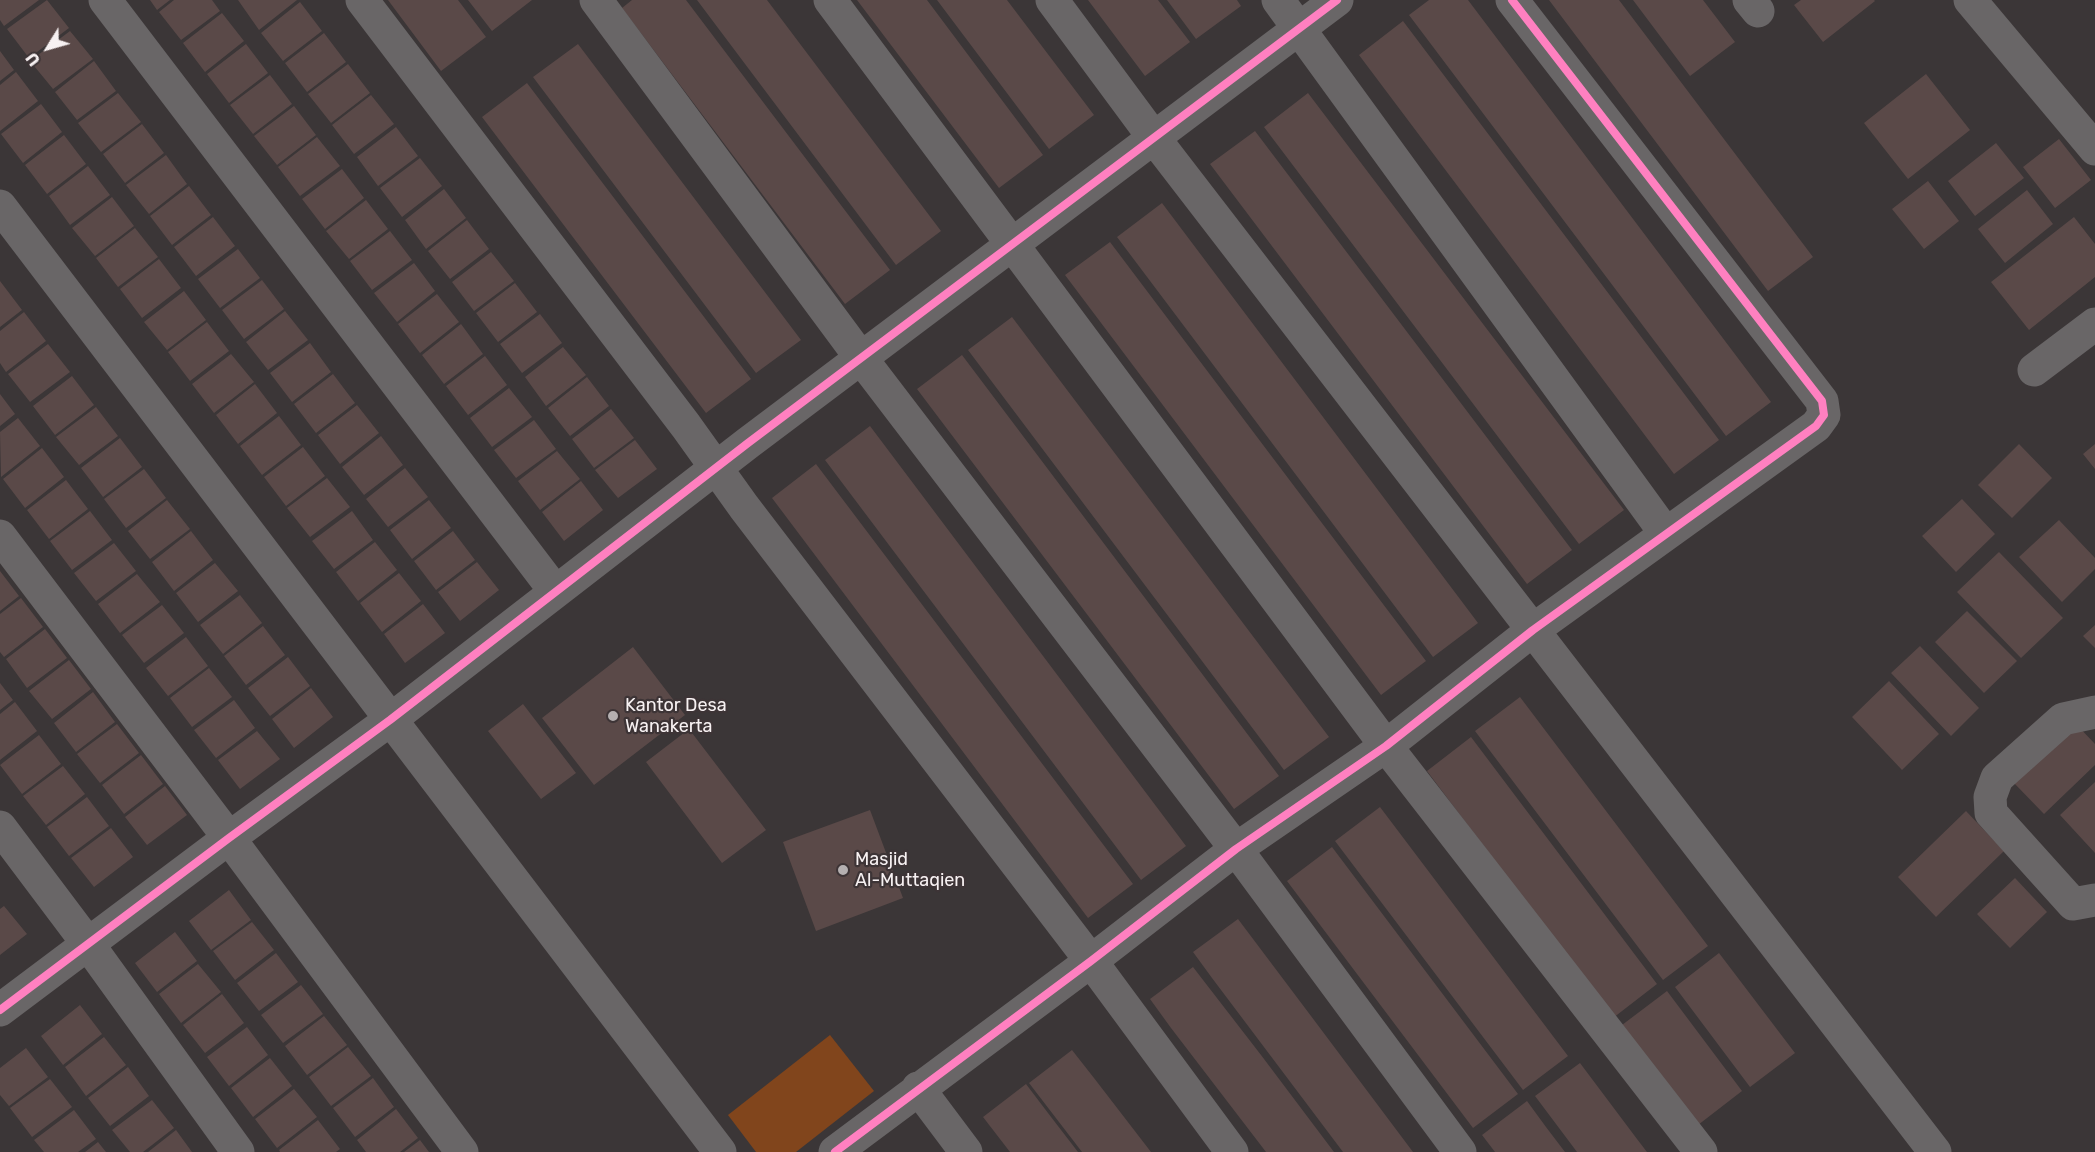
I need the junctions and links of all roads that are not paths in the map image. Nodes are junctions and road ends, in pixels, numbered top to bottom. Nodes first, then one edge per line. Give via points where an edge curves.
1 (105, 0) edge
2 (362, 0) edge
3 (596, 0) edge
4 (830, 0) edge
5 (1052, 0) edge
6 (1278, 0) edge
7 (1337, 0) edge
8 (1512, 0) edge
9 (1970, 0) edge
10 (1300, 28) junction
11 (1154, 138) junction
12 (2095, 149) edge
13 (0, 206) edge
14 (1014, 245) junction
15 (2095, 324) edge
16 (861, 358) junction
17 (2034, 370) dead end
18 (716, 469) junction
19 (1666, 534) junction
20 (0, 536) edge
21 (555, 591) junction
22 (1533, 630) junction
23 (2095, 712) edge
24 (390, 720) junction
25 (1386, 746) junction
26 (0, 827) edge
27 (229, 838) junction
28 (1236, 849) junction
29 (2095, 900) edge
30 (88, 944) junction
31 (1091, 961) junction
32 (0, 1010) edge
33 (918, 1088) junction
34 (238, 1152) edge
35 (462, 1152) edge
36 (720, 1152) edge
37 (835, 1152) edge
38 (966, 1152) edge
39 (1232, 1152) edge
40 (1460, 1152) edge
41 (1701, 1152) edge
42 (1935, 1152) edge

1 - 21 street
2 - 18 street
3 - 16 street
4 - 14 street
5 - 11 street
6 - 10 street
7 - 10 street
8 - 19 street via 1822,401 1824,415 1816,426
9 - 12 street
10 - 11 street
10 - 19 street
11 - 14 street
11 - 22 street
13 - 24 street
14 - 16 street
14 - 25 street
15 - 17 street
16 - 18 street
16 - 28 street
18 - 21 street
18 - 31 street
19 - 22 street
20 - 27 street
21 - 24 street
22 - 25 street
22 - 42 street
23 - 29 street via 2063,719 1997,778 1990,797 1991,813 2073,904
24 - 27 street
24 - 36 street
25 - 28 street
25 - 41 street
26 - 30 street
27 - 30 street
27 - 35 street
28 - 31 street
28 - 40 street
30 - 32 street
30 - 34 street
31 - 33 street
31 - 39 street
33 - 37 street
33 - 38 street

